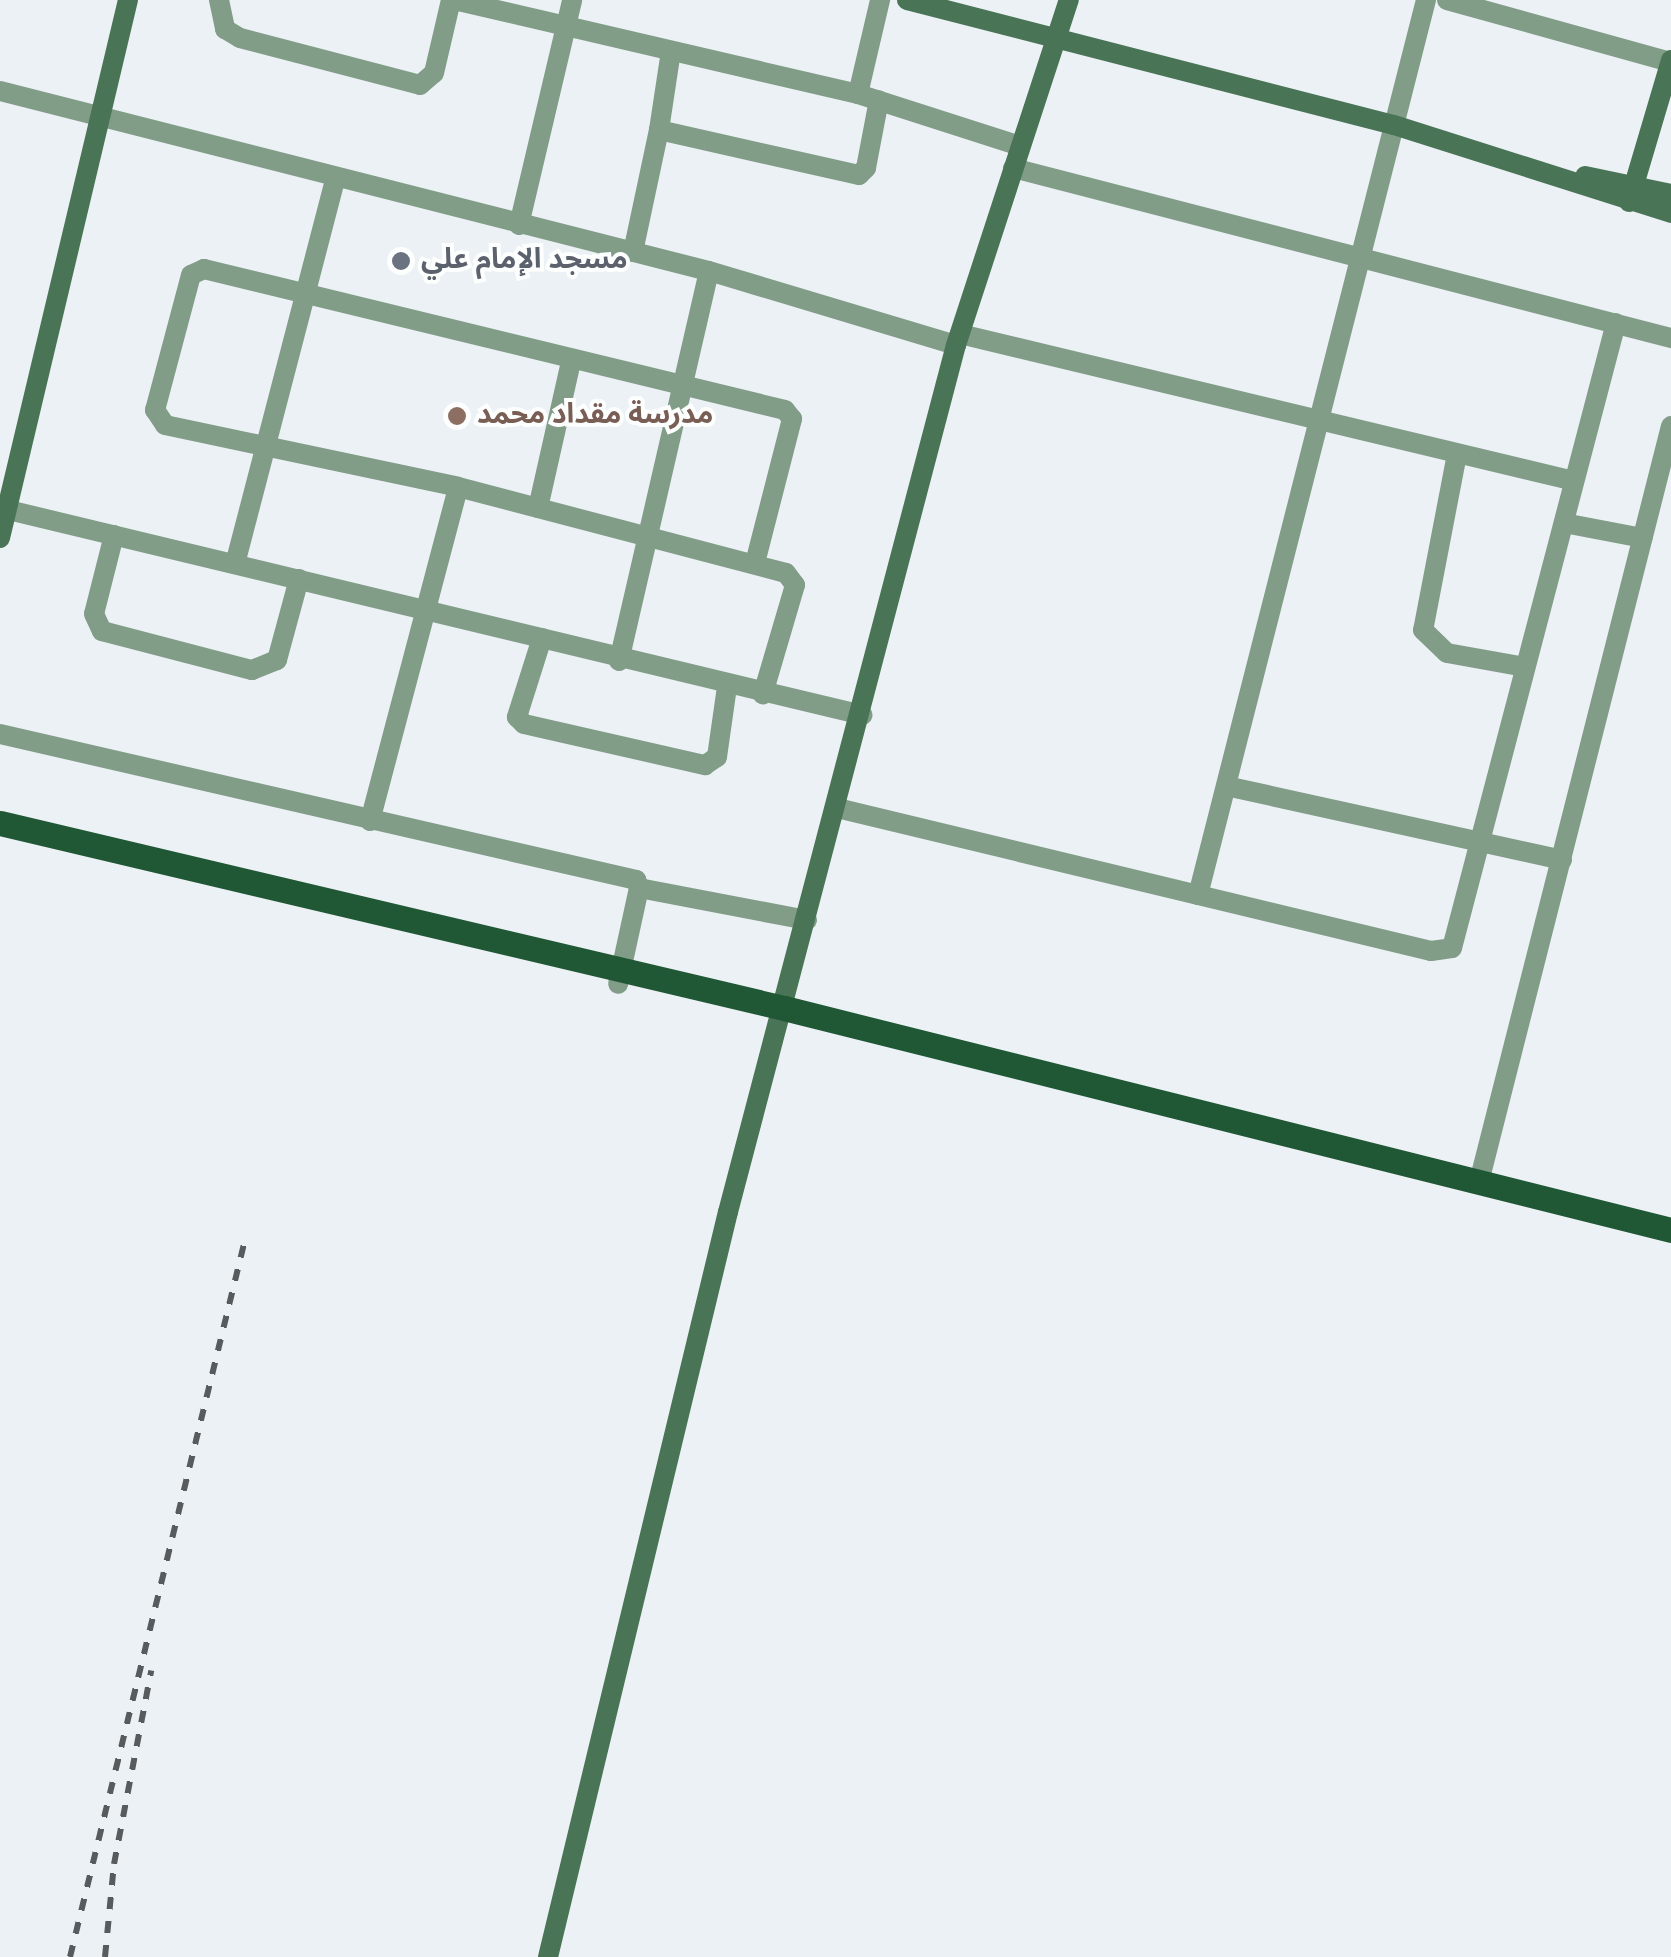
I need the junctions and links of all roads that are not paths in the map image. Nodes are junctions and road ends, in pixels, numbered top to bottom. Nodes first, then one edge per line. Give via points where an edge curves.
1 (128, 0) edge
2 (220, 0) edge
3 (452, 0) edge
4 (572, 0) edge
5 (880, 0) edge
6 (907, 0) edge
7 (1069, 0) edge
8 (1426, 0) edge
9 (1446, 0) edge
10 (566, 27) junction
11 (1055, 37) junction
12 (672, 51) junction
13 (1671, 61) edge
14 (0, 92) edge
15 (869, 97) junction
16 (103, 120) junction
17 (1394, 125) junction
18 (658, 130) junction
19 (1020, 146) junction
20 (1013, 168) junction
21 (335, 180) junction
22 (1632, 193) junction
23 (1671, 194) edge
24 (1671, 213) edge
25 (520, 224) junction
26 (633, 252) junction
27 (1362, 254) junction
28 (709, 271) junction
29 (307, 297) junction
30 (1616, 323) junction
31 (1671, 338) edge
32 (958, 339) junction
33 (570, 361) junction
34 (682, 388) junction
35 (1320, 422) junction
36 (1671, 426) edge
37 (270, 443) junction
38 (1457, 454) junction
39 (1574, 481) junction
40 (458, 487) junction
41 (538, 508) junction
42 (4, 509) edge
43 (1564, 523) junction
44 (114, 535) junction
45 (646, 537) junction
46 (0, 538) edge
47 (1643, 538) junction
48 (235, 564) junction
49 (756, 564) junction
50 (298, 579) junction
51 (426, 608) junction
52 (542, 638) junction
53 (619, 660) junction
54 (1525, 667) junction
55 (727, 687) junction
56 (763, 694) junction
57 (862, 715) junction
58 (0, 734) edge
59 (1226, 786) junction
60 (837, 808) junction
61 (370, 821) junction
62 (0, 824) edge
63 (0, 838) edge
64 (1480, 841) junction
65 (1562, 860) junction
66 (640, 888) junction
67 (1198, 895) junction
68 (807, 920) junction
69 (620, 976) junction
70 (782, 1015) junction
71 (1479, 1182) junction
72 (1671, 1230) edge
73 (1671, 1244) edge
74 (548, 1957) edge

1 - 16 street
2 - 3 street via 225,29 240,38 420,85 434,73
3 - 10 street
4 - 10 street
5 - 15 street
6 - 11 street
7 - 11 street
8 - 17 street
9 - 13 street
10 - 12 street
10 - 25 street
11 - 17 street
11 - 19 street
12 - 15 street
12 - 18 street
13 - 22 street
14 - 16 street
15 - 18 street via 866,168 859,174
15 - 19 street
16 - 21 street
16 - 42 street
17 - 22 street
17 - 27 street
18 - 26 street
19 - 20 street
20 - 27 street
20 - 32 street
21 - 25 street
21 - 29 street
22 - 23 street
22 - 24 street
25 - 26 street
26 - 28 street
27 - 30 street
27 - 35 street
28 - 32 street
28 - 34 street
29 - 33 street
29 - 37 street
29 - 37 street via 194,270 155,410 165,424
30 - 31 street
30 - 39 street
32 - 35 street
32 - 57 street
33 - 34 street
33 - 41 street
34 - 45 street
34 - 49 street via 790,414
35 - 38 street
35 - 59 street
36 - 47 street
37 - 40 street
37 - 48 street
38 - 39 street
38 - 54 street via 1423,630 1447,653
39 - 43 street
40 - 41 street
40 - 51 street
41 - 45 street
42 - 44 street
42 - 46 street
43 - 47 street
43 - 54 street
44 - 48 street
44 - 50 street via 94,614 102,632 252,670 277,660
45 - 49 street
45 - 53 street
47 - 65 street
48 - 50 street
49 - 56 street via 786,573 795,585
50 - 51 street
51 - 52 street
51 - 61 street
52 - 53 street
52 - 55 street via 517,717 524,724 704,765 717,757
53 - 55 street
54 - 64 street
55 - 56 street
56 - 57 street
57 - 60 street
58 - 61 street
59 - 64 street
59 - 67 street
60 - 67 street
60 - 68 street
61 - 66 street via 636,880
62 - 69 main road
63 - 69 main road
64 - 65 street
64 - 67 street via 1457,942 1443,951
65 - 71 street
66 - 68 street
66 - 69 street
68 - 70 street
69 - 70 main road
70 - 71 main road
70 - 73 main road
70 - 74 street via 634,1587
71 - 72 main road

